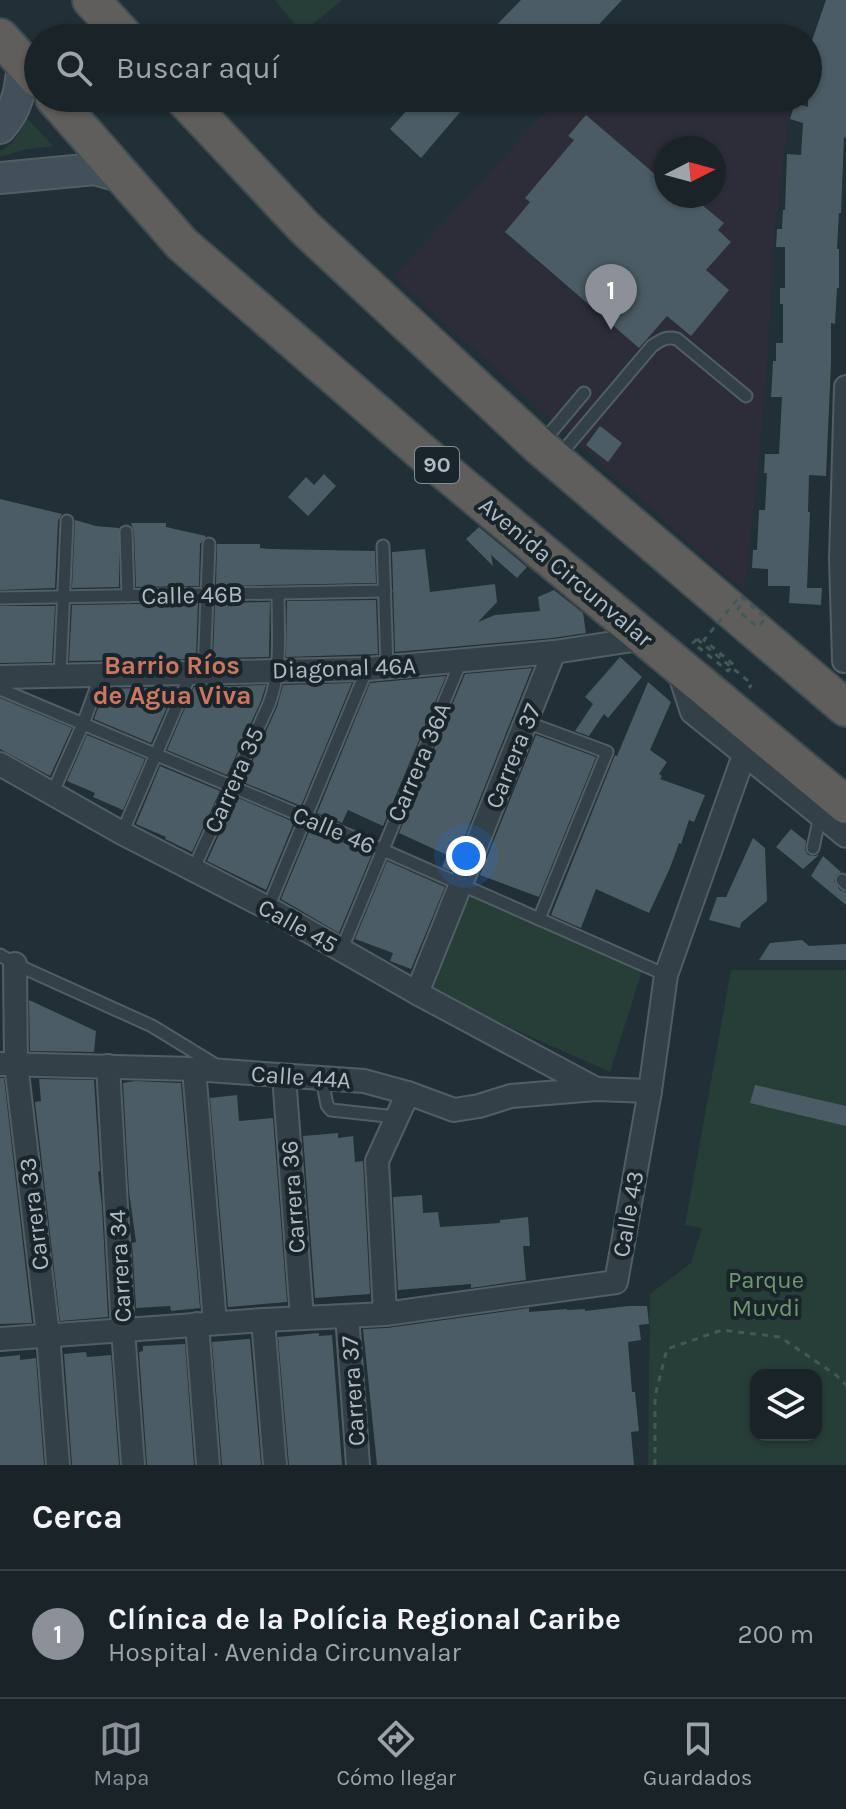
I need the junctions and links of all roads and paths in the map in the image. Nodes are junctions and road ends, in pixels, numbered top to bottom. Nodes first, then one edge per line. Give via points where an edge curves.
1 (91, 0) edge
2 (113, 24) edge
3 (20, 59) edge
4 (66, 112) edge
5 (196, 112) edge
6 (0, 128) edge
7 (122, 177) junction
8 (0, 178) edge
9 (846, 387) edge
10 (584, 393) dead end
11 (746, 396) dead end
12 (845, 452) edge
13 (547, 453) junction
14 (67, 521) dead end
15 (126, 532) dead end
16 (209, 544) dead end
17 (383, 546) dead end
18 (385, 591) junction
19 (278, 594) junction
20 (208, 595) junction
21 (128, 596) junction
22 (62, 597) junction
23 (0, 598) edge
24 (597, 599) junction
25 (742, 603) dead end
26 (646, 638) junction
27 (590, 647) junction
28 (554, 652) junction
29 (687, 652) junction
30 (461, 661) junction
31 (377, 669) junction
32 (278, 671) junction
33 (198, 673) junction
34 (101, 675) junction
35 (60, 676) junction
36 (0, 677) edge
37 (836, 678) edge
38 (0, 689) edge
39 (526, 722) junction
40 (83, 724) junction
41 (156, 755) junction
42 (744, 755) junction
43 (0, 764) edge
44 (230, 786) junction
45 (52, 794) junction
46 (833, 811) edge
47 (306, 818) junction
48 (122, 833) junction
49 (846, 836) edge
50 (813, 848) dead end
51 (383, 850) junction
52 (193, 870) junction
53 (461, 885) junction
54 (268, 908) junction
55 (539, 919) junction
56 (341, 951) junction
57 (7, 959) edge
58 (666, 975) junction
59 (417, 993) junction
60 (8, 1064) edge
61 (108, 1066) junction
62 (194, 1069) junction
63 (227, 1071) junction
64 (284, 1076) junction
65 (322, 1079) junction
66 (596, 1089) junction
67 (650, 1091) junction
68 (408, 1093) junction
69 (396, 1117) junction
70 (385, 1314) junction
71 (347, 1316) junction
72 (302, 1318) junction
73 (263, 1320) junction
74 (206, 1324) junction
75 (123, 1330) junction
76 (48, 1335) junction
77 (0, 1339) edge
78 (846, 1385) edge
79 (58, 1465) edge
80 (133, 1465) edge
81 (208, 1465) edge
82 (275, 1465) edge
83 (358, 1465) edge
84 (655, 1465) edge

1 - 2 highway
3 - 6 main road via 17,104
4 - 7 highway, Avenida Circunvalar / 90
5 - 13 highway via 305,228
7 - 8 main road via 95,169
7 - 24 highway, Avenida Circunvalar / 90 via 182,244
9 - 12 street
10 - 13 lane
11 - 13 lane via 669,337 652,346 602,407
12 - 37 street
13 - 37 highway
14 - 22 lane
15 - 21 lane
16 - 20 lane
17 - 18 lane
18 - 19 lane, Calle 46B
18 - 31 lane
19 - 20 lane, Calle 46B
19 - 32 lane, Carrera 35
20 - 21 lane, Calle 46B
20 - 33 lane
21 - 22 lane, Calle 46B
22 - 23 lane, Calle 46B
22 - 35 lane
24 - 26 highway, Avenida Circunvalar / 90
24 - 27 street via 602,620
25 - 29 path, bridge via 737,610 758,627 766,618 740,596 704,640 734,665 728,671 693,643
26 - 27 street, Diagonal 46A
26 - 29 highway, Avenida Circunvalar / 90
27 - 28 street, Diagonal 46A
28 - 30 street, Diagonal 46A
28 - 39 street, Carrera 37
29 - 42 street via 692,712
29 - 46 highway, Avenida Circunvalar / 90 via 793,761
30 - 31 street, Diagonal 46A
30 - 51 lane, Carrera 36A
31 - 32 street, Diagonal 46A
31 - 47 lane
32 - 33 street, Diagonal 46A
32 - 44 lane, Carrera 35 via 269,704
33 - 34 street, Diagonal 46A
33 - 41 lane
34 - 35 street, Diagonal 46A
34 - 40 lane
35 - 36 street, Diagonal 46A
38 - 40 lane, Calle 46
39 - 53 street, Carrera 37
39 - 55 lane via 607,752
40 - 41 lane, Calle 46
40 - 45 lane
41 - 44 lane, Calle 46
41 - 48 lane
42 - 46 street
42 - 58 street, Calle 43
43 - 45 street, Calle 45
44 - 47 lane, Calle 46
44 - 52 lane, Carrera 35
45 - 48 street, Calle 45
46 - 49 street
46 - 50 lane
47 - 51 lane, Calle 46
47 - 54 lane
48 - 52 street, Calle 45
51 - 53 lane, Calle 46
51 - 56 lane, Carrera 36A
52 - 54 street, Calle 45
53 - 55 lane, Calle 46
53 - 59 street, Carrera 37
54 - 56 street, Calle 45
55 - 58 lane, Calle 46
56 - 59 street, Calle 45
57 - 60 street, Carrera 33
57 - 63 lane via 152,1026
58 - 67 street, Calle 43
59 - 66 street, Calle 45
60 - 61 street, Calle 44A
60 - 76 street, Carrera 33
61 - 62 street, Calle 44A
61 - 75 street, Carrera 34
62 - 63 street, Calle 44A
62 - 74 street
63 - 64 street, Calle 44A
64 - 65 street, Calle 44A
64 - 72 street, Carrera 36
65 - 68 street, Calle 44A via 364,1081
65 - 69 lane via 331,1110
66 - 67 street, Calle 44A
66 - 68 street, Calle 44A via 511,1096 454,1110
67 - 70 street, Calle 43 via 616,1282
68 - 69 street, Carrera 37
69 - 70 street, Carrera 37 via 377,1161
70 - 71 street, Calle 43
71 - 72 street, Calle 43
71 - 83 street, Carrera 37
72 - 73 street, Calle 43
73 - 74 street, Calle 43
73 - 82 street
74 - 75 street, Calle 43
74 - 81 street
75 - 76 street, Calle 43
75 - 80 street, Carrera 34
76 - 77 street, Calle 43
76 - 79 street, Carrera 33
78 - 84 path via 780,1337 722,1330 667,1349 655,1396

